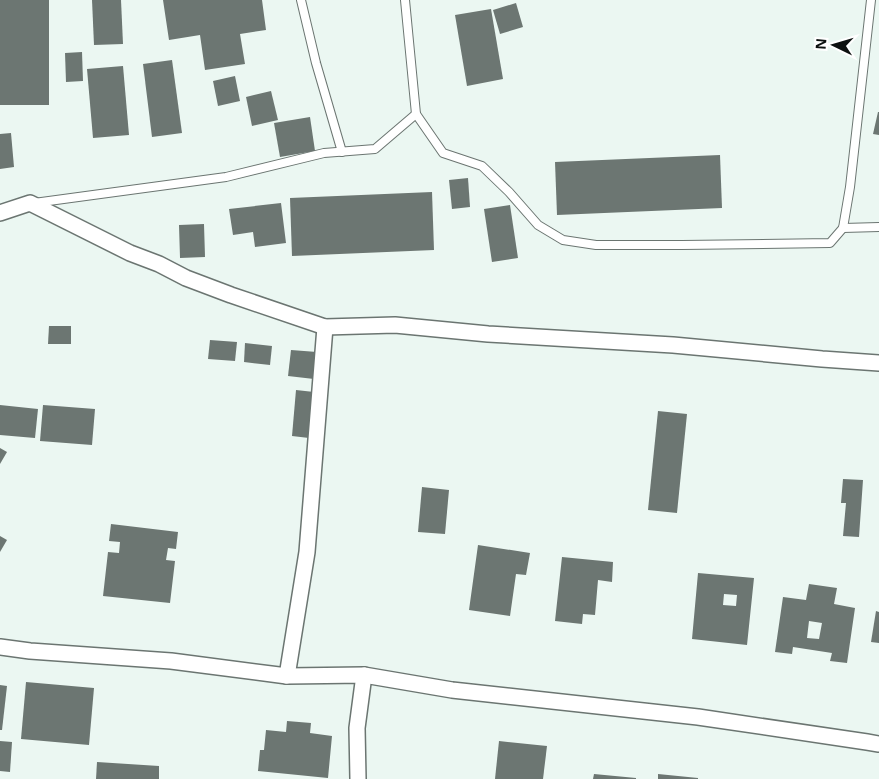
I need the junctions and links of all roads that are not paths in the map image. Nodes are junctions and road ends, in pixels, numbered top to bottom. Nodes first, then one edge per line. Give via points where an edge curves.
1 (301, 0) edge
2 (405, 0) edge
3 (871, 0) edge
4 (416, 114) junction
5 (342, 152) junction
6 (30, 204) junction
7 (0, 213) edge
8 (879, 227) edge
9 (843, 228) junction
10 (325, 327) junction
11 (879, 363) edge
12 (0, 647) edge
13 (364, 675) junction
14 (287, 676) junction
15 (879, 744) edge
16 (358, 779) edge

1 - 5 lane
2 - 4 lane
3 - 9 lane
4 - 5 lane via 375,149
4 - 9 lane via 443,153 482,166 538,225 563,240 596,245 830,243
5 - 6 lane via 226,177
6 - 7 street
6 - 10 street via 186,278
8 - 9 lane
10 - 11 street via 395,325
10 - 14 street via 307,552
12 - 14 street via 30,652 171,661
13 - 14 street
13 - 15 street via 452,690 698,717
13 - 16 street via 357,728

